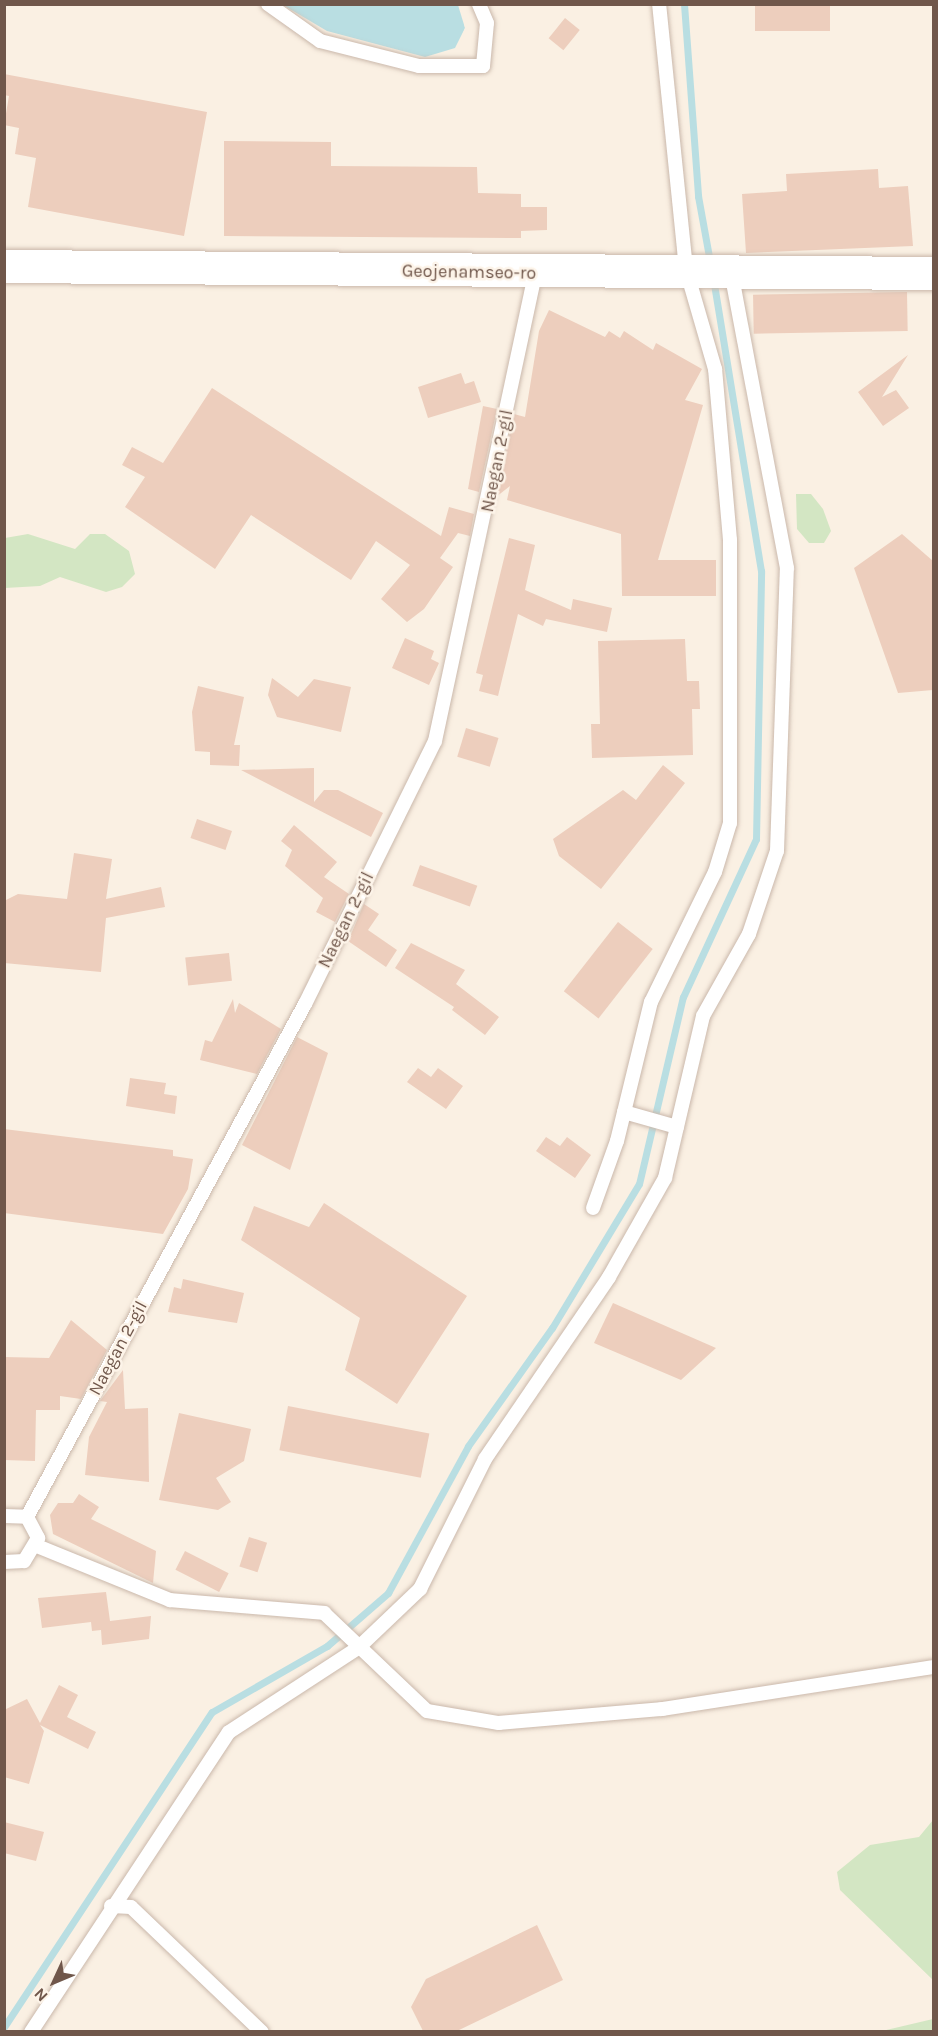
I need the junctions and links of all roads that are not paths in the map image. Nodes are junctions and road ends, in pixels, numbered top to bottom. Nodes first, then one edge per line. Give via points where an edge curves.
1 (268, 4) edge
2 (479, 4) edge
3 (659, 4) edge
4 (4, 266) edge
5 (686, 269) junction
6 (731, 270) junction
7 (933, 273) edge
8 (535, 274) junction
9 (624, 1112) junction
10 (677, 1127) junction
11 (593, 1208) dead end
12 (4, 1516) edge
13 (27, 1517) junction
14 (38, 1546) junction
15 (4, 1562) edge
16 (358, 1648) junction
17 (933, 1666) edge
18 (111, 1906) junction
19 (31, 2031) edge
20 (262, 2031) edge

1 - 2 lane via 320,41 419,66 483,66 487,23
3 - 5 lane
4 - 8 main road, Geojenamseo-ro
5 - 6 main road, Geojenamseo-ro
5 - 8 main road, Geojenamseo-ro
5 - 9 lane via 715,369 729,528 730,823 715,872 651,1002
6 - 7 main road, Geojenamseo-ro
6 - 10 lane via 787,568 777,851 749,934 703,1017
8 - 13 lane, Naegan 2-gil via 435,741 305,1004
9 - 10 lane
9 - 11 lane
10 - 16 lane via 665,1178 609,1277 485,1459 420,1589
12 - 13 lane
13 - 14 lane
14 - 15 lane via 24,1561
14 - 16 lane via 170,1600 324,1613
16 - 17 lane via 427,1711 499,1723 662,1709
16 - 18 lane via 229,1732
18 - 19 lane
18 - 20 lane via 131,1906

